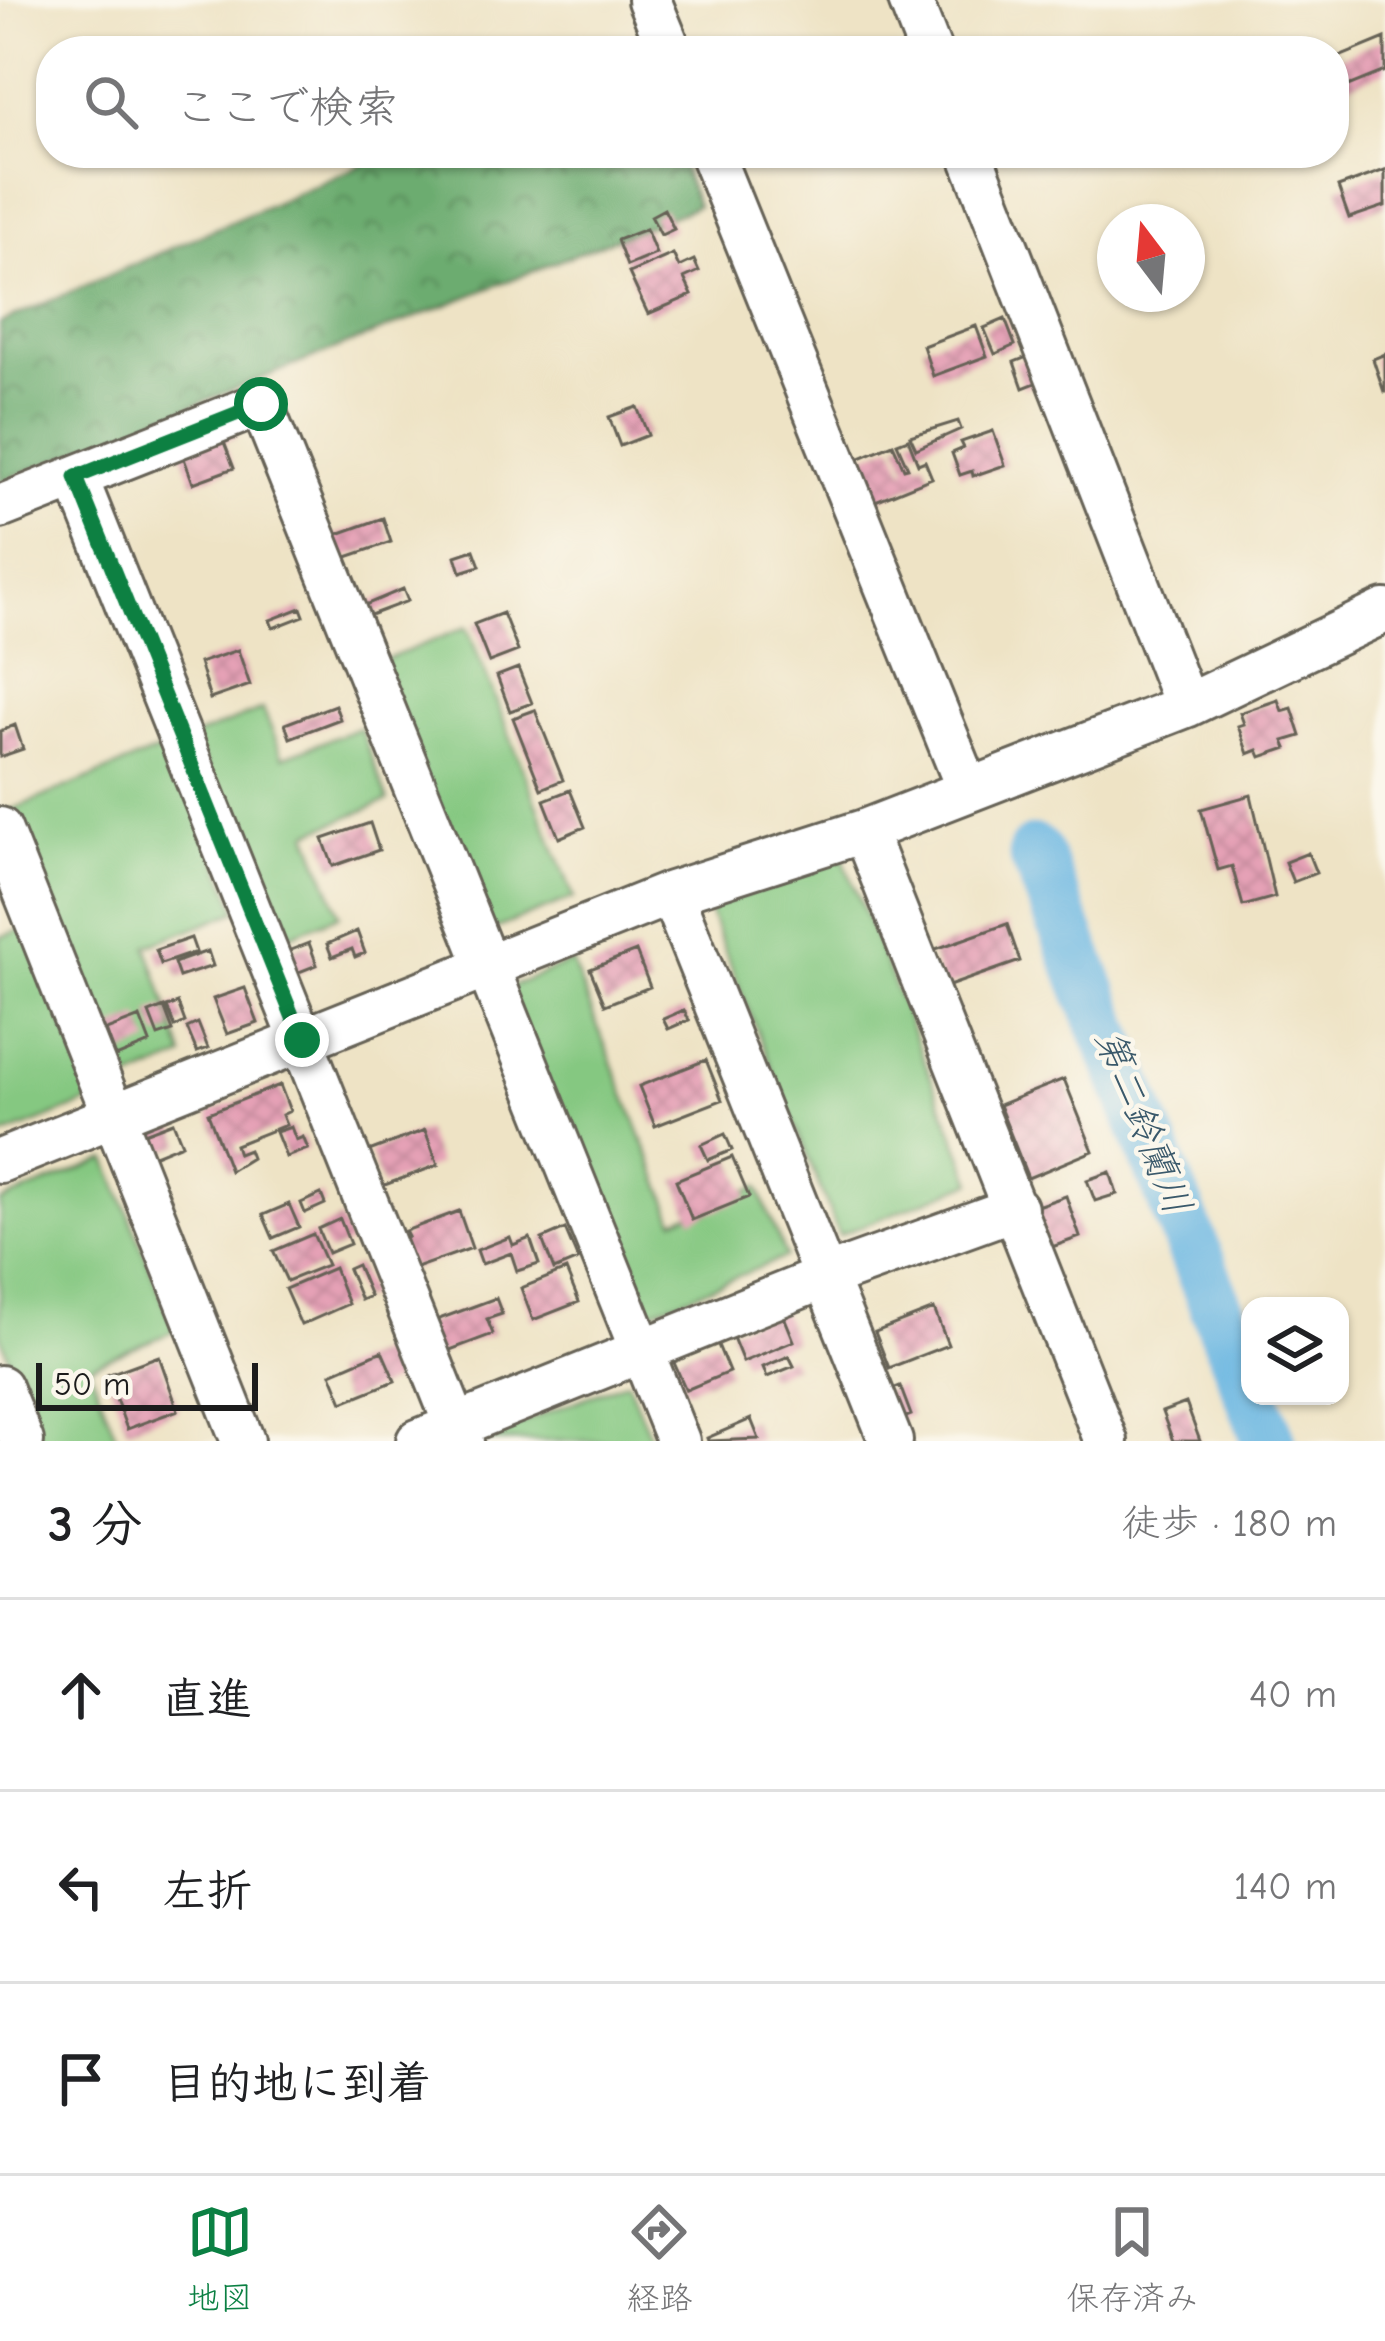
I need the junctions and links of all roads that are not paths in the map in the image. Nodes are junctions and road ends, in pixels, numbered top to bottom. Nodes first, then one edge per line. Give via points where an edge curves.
1 (649, 0) edge
2 (910, 0) edge
3 (664, 36) edge
4 (924, 36) edge
5 (717, 168) edge
6 (976, 168) edge
7 (76, 477) junction
8 (0, 507) edge
9 (1383, 620) edge
10 (1186, 706) junction
11 (968, 789) junction
12 (0, 829) edge
13 (864, 831) junction
14 (671, 893) junction
15 (487, 967) junction
16 (302, 1040) junction
17 (115, 1117) junction
18 (0, 1161) edge
19 (1016, 1208) junction
20 (825, 1277) junction
21 (643, 1354) junction
22 (0, 1387) edge
23 (445, 1436) edge
24 (22, 1441) edge
25 (243, 1441) edge
26 (678, 1441) edge
27 (891, 1441) edge
28 (1106, 1441) edge

1 - 3 street
2 - 4 street
5 - 11 street
6 - 10 street
7 - 8 street
7 - 15 street via 261,404
7 - 16 street
9 - 10 street
10 - 11 street
11 - 13 street
12 - 17 street
13 - 14 street
13 - 19 street
14 - 15 street
14 - 20 street
15 - 16 street
15 - 21 street
16 - 17 street
16 - 23 street
17 - 18 street
17 - 25 street
19 - 20 street
19 - 28 street
20 - 21 street
20 - 27 street
21 - 23 street
21 - 26 street
22 - 24 street

